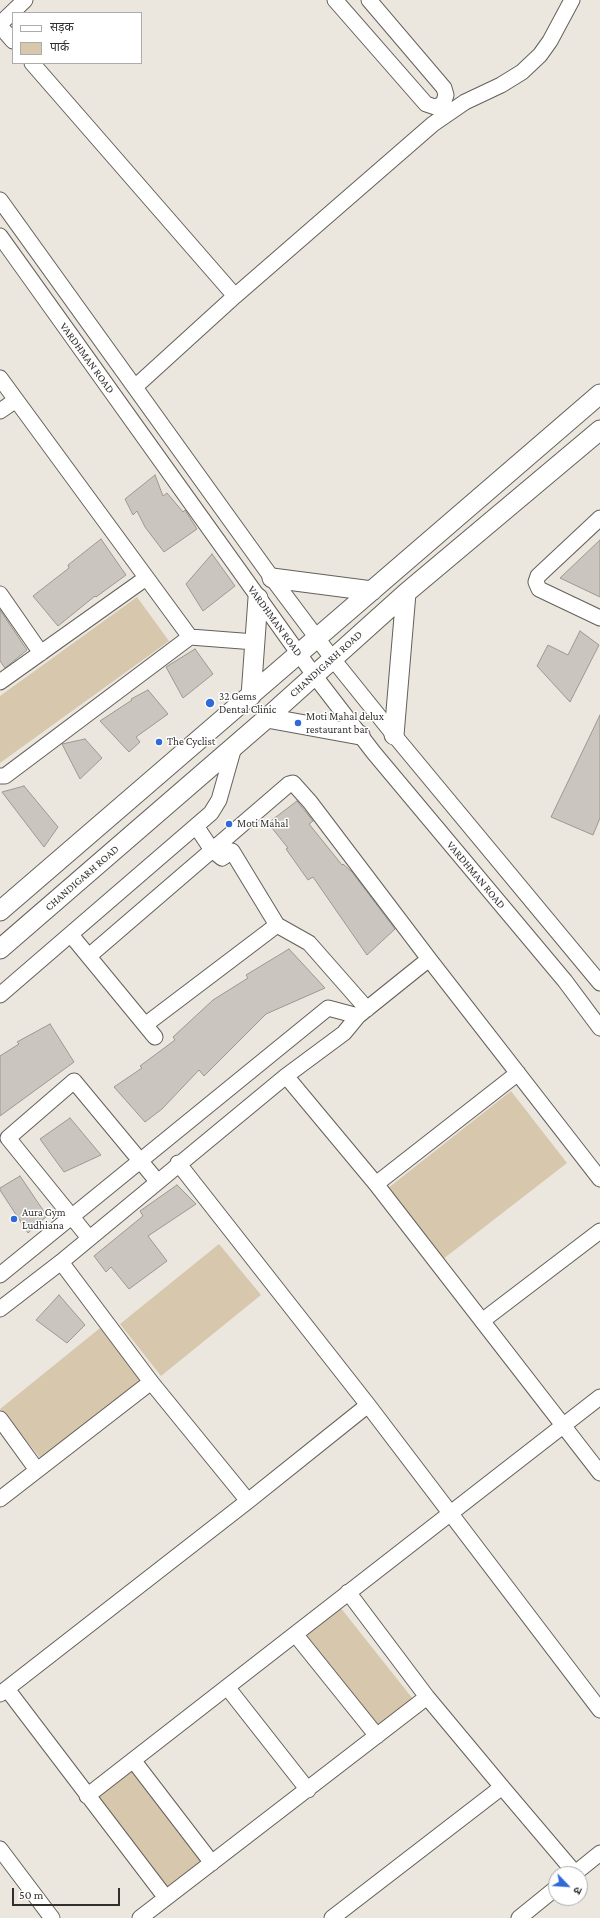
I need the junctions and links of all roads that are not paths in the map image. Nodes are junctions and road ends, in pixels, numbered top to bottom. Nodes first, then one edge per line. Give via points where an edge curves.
1 (25, 0) edge
2 (335, 0) edge
3 (369, 0) edge
4 (572, 0) edge
5 (13, 12) edge
6 (12, 13) edge
7 (0, 25) edge
8 (12, 40) edge
9 (33, 64) edge
10 (447, 108) junction
11 (0, 200) edge
12 (0, 236) edge
13 (235, 296) junction
14 (0, 378) edge
15 (135, 387) junction
16 (600, 394) edge
17 (16, 400) junction
18 (0, 411) edge
19 (599, 433) edge
20 (600, 518) edge
21 (146, 578) junction
22 (272, 578) junction
23 (372, 591) junction
24 (406, 593) junction
25 (0, 594) edge
26 (258, 598) junction
27 (600, 618) edge
28 (190, 637) junction
29 (318, 637) junction
30 (255, 642) junction
31 (41, 653) junction
32 (299, 654) junction
33 (332, 658) junction
34 (314, 675) junction
35 (0, 682) edge
36 (251, 696) junction
37 (267, 718) junction
38 (360, 735) junction
39 (394, 735) junction
40 (234, 747) junction
41 (0, 776) edge
42 (196, 826) junction
43 (212, 850) junction
44 (0, 911) edge
45 (277, 925) junction
46 (71, 935) junction
47 (0, 949) edge
48 (89, 956) junction
49 (429, 959) junction
50 (600, 983) edge
51 (0, 995) edge
52 (362, 1012) junction
53 (600, 1028) edge
54 (518, 1073) junction
55 (286, 1076) junction
56 (140, 1162) junction
57 (178, 1163) junction
58 (600, 1179) edge
59 (156, 1181) junction
60 (376, 1184) junction
61 (71, 1217) junction
62 (600, 1231) edge
63 (89, 1238) junction
64 (61, 1262) junction
65 (0, 1275) edge
66 (0, 1309) edge
67 (482, 1321) junction
68 (151, 1382) junction
69 (600, 1397) edge
70 (368, 1405) junction
71 (0, 1419) edge
72 (563, 1426) junction
73 (37, 1470) junction
74 (600, 1473) edge
75 (0, 1500) edge
76 (248, 1501) junction
77 (450, 1512) junction
78 (348, 1592) junction
79 (295, 1634) junction
80 (227, 1687) junction
81 (3, 1692) edge
82 (427, 1697) junction
83 (600, 1710) edge
84 (377, 1736) junction
85 (133, 1760) junction
86 (502, 1787) junction
87 (308, 1790) junction
88 (87, 1796) junction
89 (0, 1849) edge
90 (600, 1853) edge
91 (212, 1863) junction
92 (567, 1866) edge
93 (584, 1866) edge
94 (548, 1894) edge
95 (166, 1898) junction
96 (52, 1918) edge
97 (140, 1918) edge
98 (332, 1918) edge
99 (519, 1918) edge

1 - 5 street
2 - 10 street via 426,104
3 - 10 street via 444,88
4 - 10 street via 550,41 522,72 500,85
6 - 7 street
7 - 8 street
9 - 13 street
10 - 13 street via 433,124
11 - 15 street, VARDHMAN ROAD
12 - 26 street, VARDHMAN ROAD
13 - 15 street
14 - 17 street
15 - 22 street, VARDHMAN ROAD
16 - 23 main road
17 - 18 street
17 - 21 street
19 - 24 main road, CHANDIGARH ROAD
20 - 27 street via 538,576 536,582 540,589
21 - 28 street
21 - 31 street
22 - 23 main road
22 - 29 street, VARDHMAN ROAD
23 - 29 main road
24 - 33 main road, CHANDIGARH ROAD
24 - 39 main road
25 - 31 street
26 - 30 main road
26 - 32 street, VARDHMAN ROAD
28 - 30 street
28 - 41 street via 5,776
29 - 32 main road
29 - 33 street, VARDHMAN ROAD
30 - 36 main road
31 - 35 street
32 - 34 street, VARDHMAN ROAD
32 - 36 main road
33 - 34 main road, CHANDIGARH ROAD
33 - 39 street, VARDHMAN ROAD
34 - 37 main road, CHANDIGARH ROAD
34 - 38 street, VARDHMAN ROAD
36 - 44 main road
37 - 38 main road
37 - 40 main road, CHANDIGARH ROAD
38 - 53 street, VARDHMAN ROAD
39 - 50 street, VARDHMAN ROAD
40 - 42 street via 216,806
40 - 47 main road, CHANDIGARH ROAD
42 - 43 street
42 - 46 street
43 - 45 street via 222,858 232,851
43 - 48 street
43 - 49 street via 289,784 296,785
45 - 48 street via 150,1031
45 - 52 street via 309,943
46 - 48 street
46 - 51 street
49 - 52 street
49 - 54 street
52 - 55 street via 344,1033
52 - 56 street via 328,1008
54 - 58 street
54 - 60 street
55 - 57 street
55 - 60 street
56 - 59 street
56 - 61 street
56 - 61 street via 74,1081 8,1138
57 - 59 street
57 - 70 street
59 - 63 street
60 - 67 street
61 - 63 street
61 - 65 street
62 - 67 street
63 - 64 street
64 - 66 street
64 - 68 street
67 - 72 street
68 - 73 street
68 - 76 street
69 - 72 street
70 - 76 street
70 - 77 street
71 - 73 street
72 - 74 street
72 - 77 street
73 - 75 street
76 - 81 street
77 - 78 street
77 - 83 street
78 - 79 street
78 - 82 street
79 - 80 street
79 - 84 street
80 - 85 street
80 - 87 street
81 - 88 street
82 - 84 street
82 - 86 street
84 - 87 street
85 - 88 street
85 - 91 street
86 - 92 street
86 - 98 street
87 - 91 street
88 - 95 street
89 - 96 street
90 - 93 street
91 - 95 street
94 - 99 street
95 - 97 street

